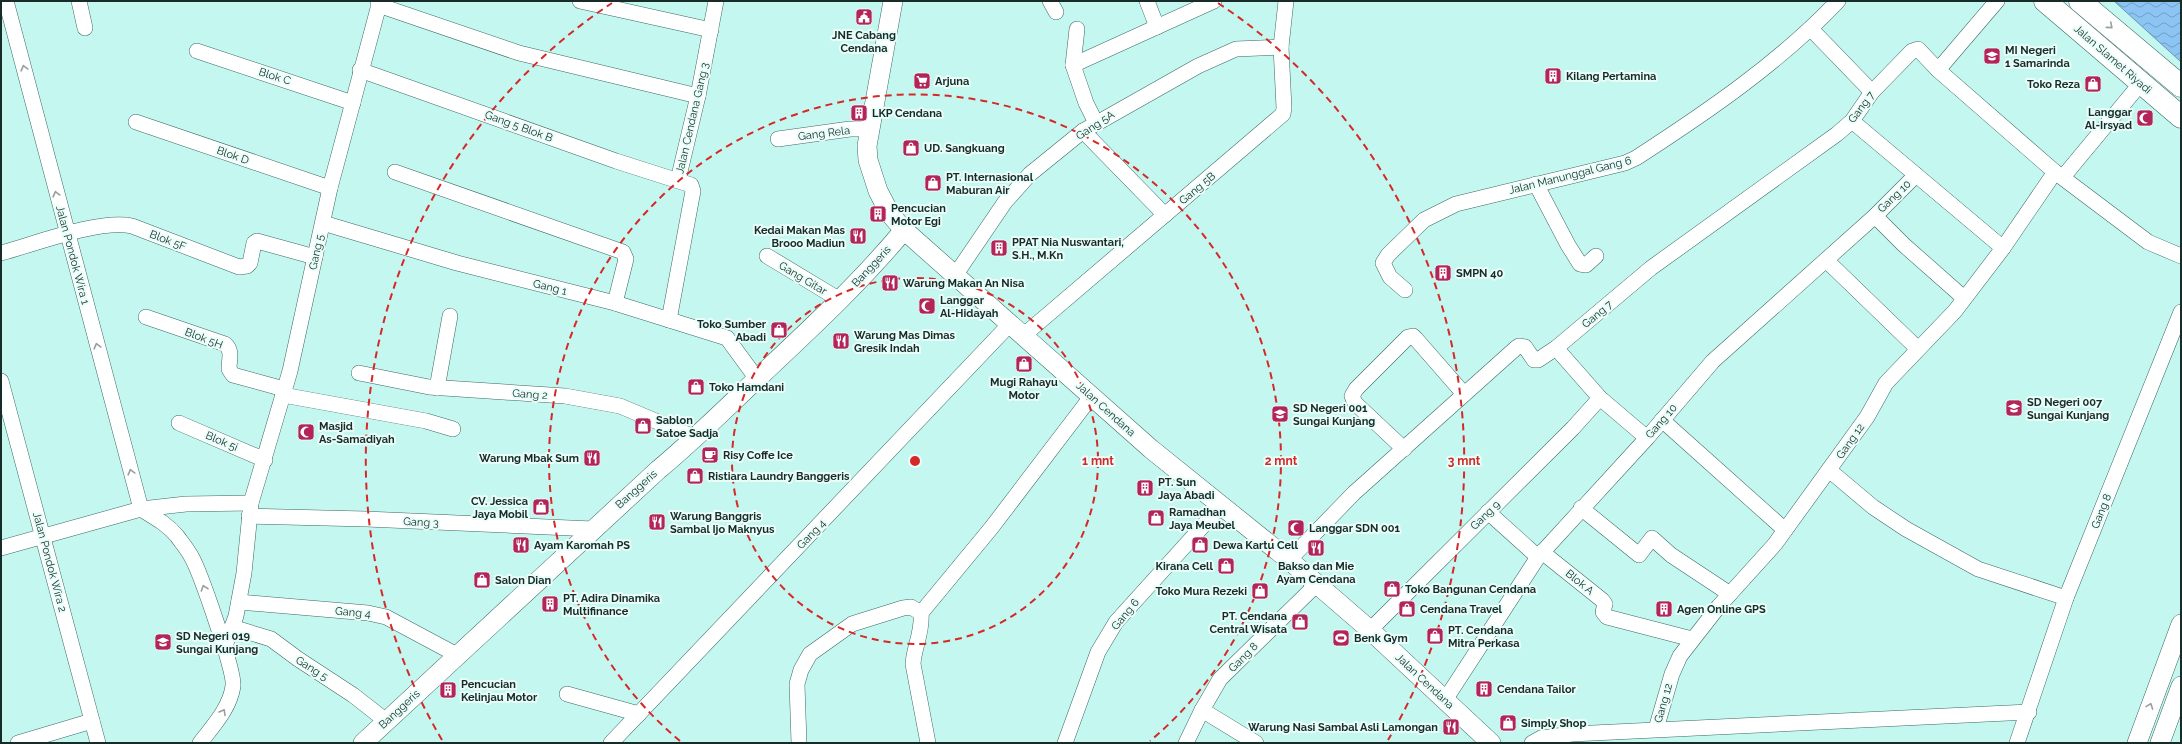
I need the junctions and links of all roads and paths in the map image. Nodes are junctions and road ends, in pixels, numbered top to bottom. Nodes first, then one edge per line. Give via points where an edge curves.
1 (6, 1) edge
2 (79, 1) edge
3 (580, 1) edge
4 (716, 1) edge
5 (893, 1) edge
6 (1147, 1) edge
7 (1214, 1) edge
8 (1286, 1) edge
9 (1838, 1) edge
10 (1997, 1) edge
11 (2045, 1) edge
12 (2080, 1) edge
13 (379, 3) edge
14 (1157, 27) junction
15 (85, 28) dead end
16 (1077, 29) dead end
17 (1811, 29) junction
18 (711, 30) junction
19 (1281, 47) junction
20 (197, 51) dead end
21 (1073, 65) junction
22 (360, 70) junction
23 (1938, 70) junction
24 (2141, 83) junction
25 (2181, 86) edge
26 (1872, 92) junction
27 (698, 96) junction
28 (353, 103) junction
29 (2181, 117) edge
30 (1852, 121) junction
31 (136, 122) dead end
32 (1096, 123) junction
33 (870, 129) junction
34 (1083, 131) junction
35 (778, 139) dead end
36 (395, 172) dead end
37 (2059, 174) junction
38 (1916, 175) junction
39 (678, 180) junction
40 (1536, 184) junction
41 (330, 188) junction
42 (1165, 215) junction
43 (1874, 216) junction
44 (323, 223) junction
45 (904, 230) junction
46 (67, 235) junction
47 (2002, 248) junction
48 (1, 253) edge
49 (767, 256) dead end
50 (1596, 256) dead end
51 (2181, 256) edge
52 (315, 257) junction
53 (1826, 260) junction
54 (956, 274) junction
55 (1405, 290) dead end
56 (1964, 298) junction
57 (840, 300) junction
58 (615, 303) junction
59 (2181, 312) edge
60 (450, 316) dead end
61 (146, 317) dead end
62 (669, 320) junction
63 (1017, 330) junction
64 (1556, 348) junction
65 (1918, 349) junction
66 (359, 373) dead end
67 (757, 379) junction
68 (1, 381) edge
69 (438, 388) junction
70 (284, 392) junction
71 (1464, 394) junction
72 (1091, 397) junction
73 (1600, 398) junction
74 (1662, 420) junction
75 (179, 423) dead end
76 (454, 429) dead end
77 (696, 438) junction
78 (1646, 438) junction
79 (1404, 449) junction
80 (265, 460) junction
81 (1829, 470) junction
82 (1220, 507) junction
83 (1581, 508) junction
84 (141, 509) junction
85 (250, 510) junction
86 (1488, 512) junction
87 (593, 529) junction
88 (1785, 530) junction
89 (43, 536) junction
90 (1, 548) edge
91 (1540, 554) junction
92 (1289, 560) junction
93 (1317, 584) junction
94 (1730, 594) junction
95 (2066, 598) junction
96 (239, 602) junction
97 (922, 613) junction
98 (2181, 624) edge
99 (232, 627) junction
100 (1370, 630) junction
101 (1692, 638) junction
102 (224, 649) junction
103 (457, 655) junction
104 (2181, 686) edge
105 (567, 694) dead end
106 (1445, 700) junction
107 (1202, 710) junction
108 (2028, 712) junction
109 (639, 714) junction
110 (385, 720) junction
111 (92, 721) junction
112 (1656, 729) junction
113 (18, 743) edge
114 (98, 743) edge
115 (200, 743) edge
116 (363, 743) edge
117 (611, 743) edge
118 (799, 743) edge
119 (928, 743) edge
120 (1065, 743) edge
121 (1186, 743) edge
122 (1256, 743) edge
123 (1491, 743) edge
124 (1532, 743) edge
125 (2017, 743) edge
126 (2137, 743) edge
127 (2160, 743) edge

46 -> 1 street, Jalan Pondok Wira 1
2 - 15 street
3 - 18 street
4 - 18 street, Jalan Cendana Gang 3
5 - 33 street, Jalan Cendana
6 - 14 street
7 - 14 street
8 - 19 street, Gang 5B
9 - 17 street, Jalan Manunggal Gang 6
10 - 23 street
11 - 24 highway, Jalan Slamet Riyadi
12 -> 25 highway, Jalan Slamet Riyadi
13 - 22 street, Gang 5
13 - 27 street via 519,53
14 - 21 street
16 - 21 street
17 - 26 street
17 - 40 street, Jalan Manunggal Gang 6 via 1732,92 1636,158 1625,163
18 - 27 street, Jalan Cendana Gang 3
19 - 32 street, Gang 5A via 1236,49 1198,66
19 - 42 street, Gang 5B via 1284,108 1282,114
20 - 28 street, Blok C
21 - 32 street
22 - 28 street, Gang 5
22 - 39 street, Gang 5 Blok B via 616,161
23 - 26 street, Gang 7 via 1918,49 1915,49
23 - 37 street
24 - 29 highway, Jalan Slamet Riyadi
24 - 37 street
26 - 30 street, Gang 7
27 - 39 street, Jalan Cendana Gang 3
28 - 41 street, Gang 5
30 - 38 street
30 - 64 street, Gang 7 via 1800,162 1651,268
31 - 41 street, Blok D
32 - 34 street, Gang 5A
33 - 35 street, Gang Rela via 850,129
33 - 45 street, Jalan Cendana via 867,146 872,175 884,203
34 - 42 street
34 - 54 street, Gang 5A via 1045,160 1010,196
36 - 58 street via 623,252 626,259
37 - 47 street, Gang 12
37 - 51 street via 2128,229 2148,242
38 - 43 street, Gang 10
38 - 47 street
39 - 62 street, Jalan Cendana Gang 3 via 691,185 693,191
40 - 50 street via 1580,264 1586,265
40 - 55 street, Jalan Manunggal Gang 6 via 1471,199 1424,220 1383,263 1390,277
41 - 44 street, Gang 5
42 - 63 street, Gang 5B
43 - 53 street, Gang 10
43 - 56 street
44 - 52 street, Gang 5
44 - 58 street, Gang 1 via 457,263
45 - 54 street, Jalan Cendana
45 - 57 street, Banggeris
46 - 48 street, Blok 5F
46 - 52 street, Blok 5F via 102,225 132,226 239,267 250,263 257,240
84 -> 46 street, Jalan Pondok Wira 1
47 - 56 street, Gang 12
49 - 57 street, Gang Gitar
52 - 70 street, Gang 5
53 - 65 street
53 - 74 street, Gang 10 via 1713,361
54 - 63 street, Jalan Cendana
56 - 65 street, Gang 12
57 - 67 street, Banggeris
58 - 62 street, Gang 1
59 - 95 street, Gang 8
60 - 69 street
61 - 70 street, Blok 5H via 225,344 230,358 228,369 233,375
62 - 67 street, Gang 1 via 727,338
63 - 72 street, Jalan Cendana
63 - 109 street, Gang 4
64 - 71 street, Gang 7 via 1534,360 1525,347 1519,346
64 - 73 street
65 - 81 street, Gang 12 via 1886,383 1867,417
66 - 69 street, Gang 2
67 - 77 street, Banggeris
68 - 89 street, Jalan Pondok Wira 2
69 - 77 street, Gang 2 via 565,396 620,406
70 - 76 street
70 - 80 street, Gang 5
71 - 79 street, Gang 7
71 - 79 street via 1416,339 1413,336 1408,337 1352,396 1355,403
72 - 82 street, Jalan Cendana
72 - 97 street via 992,527
73 - 78 street
73 - 86 street, Gang 9
74 - 78 street, Gang 10
74 - 88 street
75 - 80 street, Blok 5i
77 - 87 street, Banggeris
78 - 83 street, Gang 10
79 - 92 street, Gang 7 via 1354,493
80 - 85 street, Gang 5
81 - 88 street, Gang 12
81 - 95 street via 1873,507 1906,529 1978,569
82 - 92 street, Jalan Cendana
82 - 120 street, Gang 6 via 1116,622 1098,652
83 - 91 street, Gang 10
83 - 94 street via 1639,555 1652,538 1671,555
84 - 85 street, Gang 3 via 186,504
84 - 89 street, Gang 3
102 -> 84 street via 191,556 160,520
85 - 87 street, Gang 3 via 366,519
85 - 96 street, Gang 5
86 - 91 street, Blok A
86 - 100 street, Gang 9
87 - 103 street, Banggeris
88 - 94 street, Gang 12
89 - 90 street, Gang 3
89 - 111 street, Jalan Pondok Wira 2
91 - 101 street, Blok A via 1602,600 1605,604 1603,612 1607,618
91 - 106 street, Gang 10
92 - 93 street, Jalan Cendana
93 - 100 street, Jalan Cendana
93 - 107 street, Gang 8 via 1220,679
94 - 101 street, Gang 12
95 - 108 street, Gang 8
96 - 99 street, Gang 5
96 - 103 street, Gang 4 via 368,613 386,617
97 - 118 street via 911,607 903,608 852,624 810,654 797,684
97 - 119 street via 914,664
126 -> 98 street
99 - 102 street, Gang 5
99 - 110 street, Gang 5 via 271,639 298,660 354,695
100 - 106 street, Jalan Cendana
101 - 112 street, Gang 12 via 1672,674
115 -> 102 street via 222,714 234,684
103 - 110 street, Banggeris
104 - 127 street
105 - 109 street
106 - 123 street, Jalan Cendana
107 - 121 street, Gang 8
107 - 122 street
108 - 112 street, Gang 12
108 - 125 street, Gang 8
109 - 117 street, Gang 4
110 - 116 street, Banggeris
111 - 113 street
111 - 114 street, Jalan Pondok Wira 2
112 - 124 street, Gang 12 via 1572,734 1541,738

